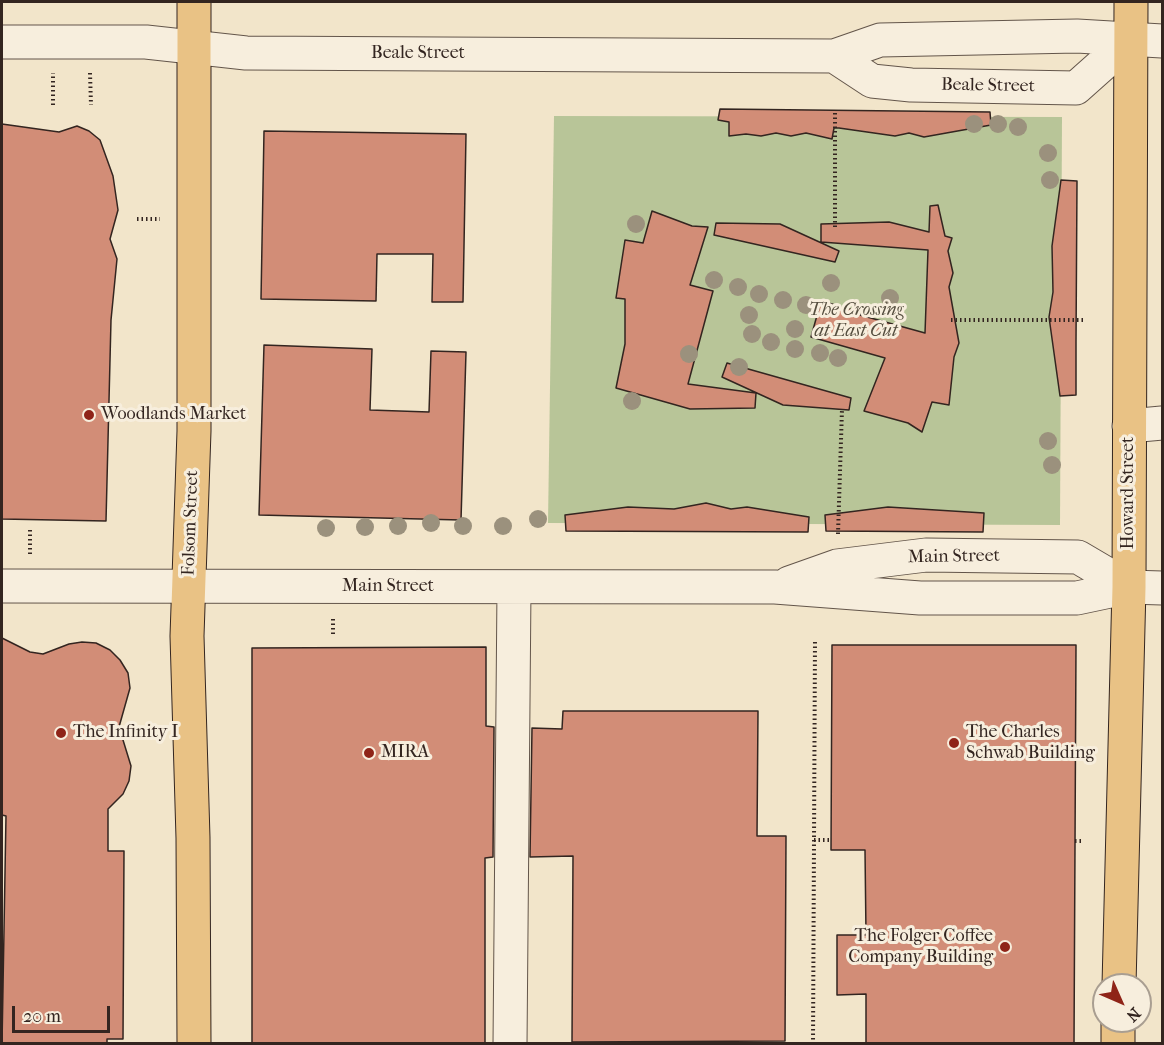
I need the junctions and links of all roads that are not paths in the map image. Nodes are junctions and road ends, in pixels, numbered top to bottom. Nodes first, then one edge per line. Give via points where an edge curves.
1 (194, 2) edge
2 (1131, 2) edge
3 (1147, 40) edge
4 (2, 42) edge
5 (194, 48) junction
6 (834, 56) junction
7 (1162, 423) edge
8 (1129, 426) junction
9 (2, 586) edge
10 (775, 587) junction
11 (1129, 587) junction
12 (189, 588) junction
13 (514, 588) junction
14 (1162, 588) edge
15 (1119, 973) edge
16 (194, 1044) edge
17 (510, 1044) edge

1 - 5 main road, Folsom Street
2 - 3 main road, Howard Street
3 - 6 street, Beale Street via 1077,36 880,40
3 - 6 street, Beale Street via 1076,88 872,81
3 - 8 main road, Howard Street
4 - 5 street, Beale Street via 146,42
5 - 6 street, Beale Street via 258,53
5 - 12 main road, Folsom Street via 194,431
7 - 8 street
8 - 11 main road, Howard Street
9 - 12 street, Main Street
10 - 11 street, Main Street via 920,598 1077,598
10 - 11 street, Main Street via 837,566 926,555 1078,557
10 - 13 street, Main Street
11 - 14 street, Main Street
11 - 15 main road, Howard Street
12 - 13 street, Main Street
12 - 16 main road, Folsom Street
13 - 17 street

